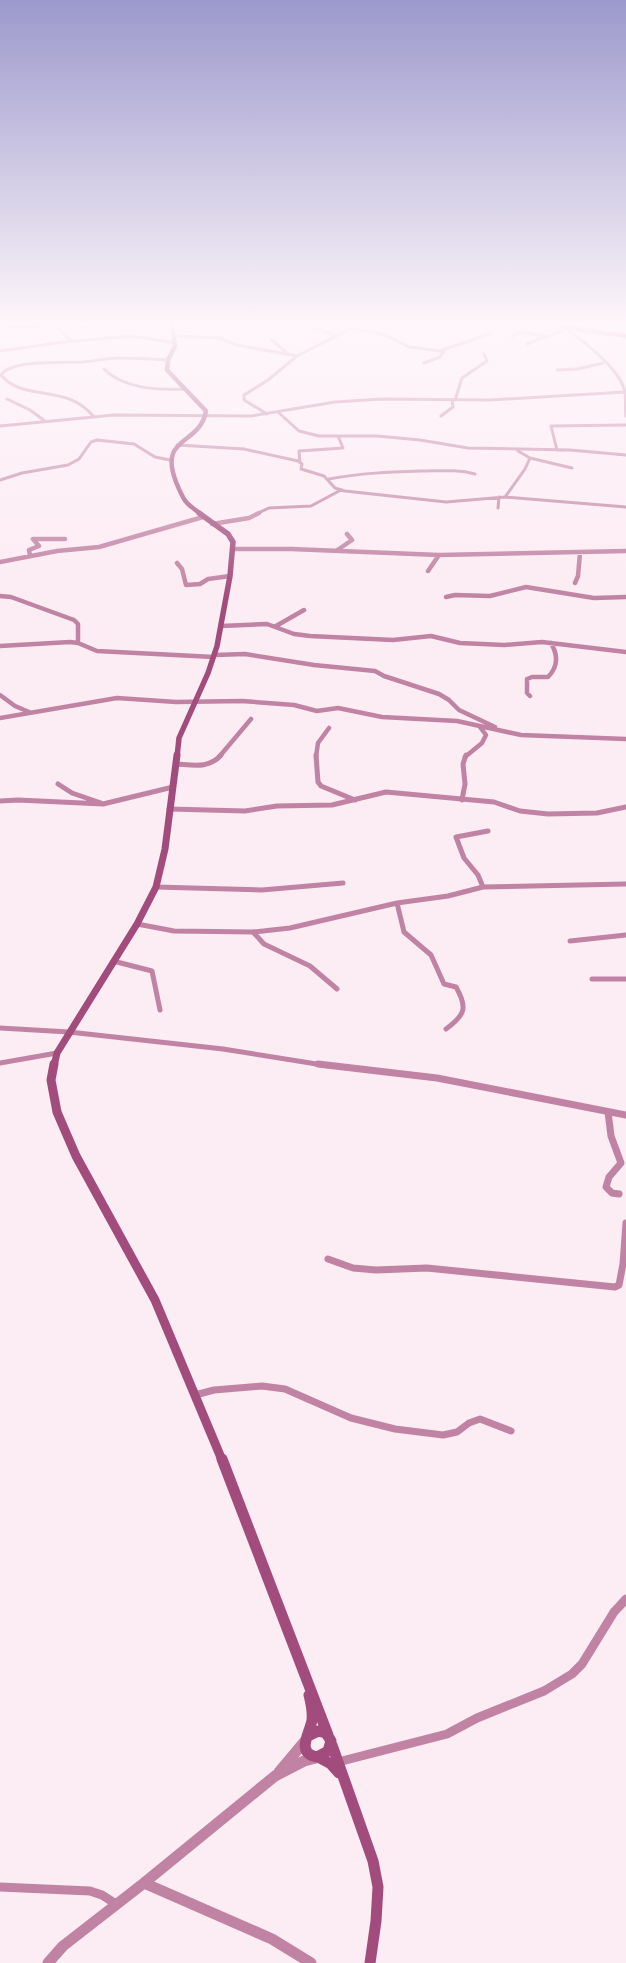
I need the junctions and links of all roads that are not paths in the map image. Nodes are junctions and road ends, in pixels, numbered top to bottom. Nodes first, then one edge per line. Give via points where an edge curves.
1 (39, 416) edge
2 (126, 416) edge
3 (160, 416) edge
4 (249, 416) edge
5 (282, 416) edge
6 (94, 417) joint
7 (206, 417) junction
8 (45, 421) junction
9 (626, 425) edge
10 (0, 426) edge
11 (338, 436) junction
12 (177, 445) junction
13 (513, 449) junction
14 (557, 450) junction
15 (626, 455) edge
16 (530, 458) junction
17 (170, 460) junction
18 (300, 462) junction
19 (572, 468) dead end
20 (474, 474) dead end
21 (0, 480) edge
22 (329, 480) junction
23 (341, 490) junction
24 (498, 497) junction
25 (505, 497) junction
26 (626, 507) edge
27 (498, 508) dead end
28 (203, 517) junction
29 (212, 524) junction
30 (347, 534) dead end
31 (65, 539) dead end
32 (234, 549) junction
33 (626, 551) edge
34 (336, 552) junction
35 (580, 553) junction
36 (439, 554) junction
37 (30, 556) junction
38 (0, 562) edge
39 (177, 563) dead end
40 (428, 571) dead end
41 (230, 576) junction
42 (575, 583) dead end
43 (0, 596) edge
44 (446, 597) dead end
45 (626, 597) edge
46 (304, 610) dead end
47 (220, 626) junction
48 (276, 626) junction
49 (78, 643) junction
50 (551, 644) junction
51 (0, 646) edge
52 (626, 652) edge
53 (214, 656) junction
54 (0, 695) edge
55 (530, 696) dead end
56 (195, 702) junction
57 (31, 712) junction
58 (0, 718) edge
59 (251, 719) dead end
60 (480, 727) junction
61 (329, 728) dead end
62 (501, 730) junction
63 (626, 739) edge
64 (176, 764) junction
65 (58, 784) dead end
66 (173, 787) junction
67 (355, 800) junction
68 (462, 800) junction
69 (0, 801) edge
70 (103, 804) junction
71 (626, 807) edge
72 (169, 809) junction
73 (488, 831) dead end
74 (343, 883) dead end
75 (626, 884) edge
76 (156, 887) junction
77 (483, 888) junction
78 (397, 903) junction
79 (137, 924) junction
80 (253, 932) junction
81 (626, 935) edge
82 (570, 942) dead end
83 (113, 961) junction
84 (592, 979) dead end
85 (626, 979) edge
86 (337, 989) dead end
87 (160, 1010) dead end
88 (0, 1028) edge
89 (446, 1029) dead end
90 (69, 1032) junction
91 (57, 1053) junction
92 (0, 1062) edge
93 (608, 1112) junction
94 (626, 1114) edge
95 (619, 1194) dead end
96 (626, 1224) edge
97 (328, 1259) dead end
98 (195, 1395) junction
99 (511, 1431) dead end
100 (626, 1599) edge
101 (308, 1683) junction
102 (306, 1738) junction
103 (330, 1740) junction
104 (318, 1758) junction
105 (338, 1762) junction
106 (275, 1776) junction
107 (344, 1781) junction
108 (144, 1883) junction
109 (0, 1887) edge
110 (116, 1904) junction
111 (48, 1963) edge
112 (311, 1963) edge
113 (370, 1963) edge

1 - 8 street
2 - 6 street
3 - 7 street
4 - 7 street
5 - 11 street via 302,432
6 - 8 street
7 - 12 main road
8 - 10 street
9 - 14 street via 551,426
11 - 13 street via 377,436 468,448
11 - 18 street via 343,448 299,451
12 - 17 main road
12 - 18 street via 244,449
13 - 14 street
13 - 16 street
14 - 15 street
16 - 19 street
16 - 25 street via 528,466 510,486
17 - 21 street via 155,457 134,444 97,440 91,442 79,459 68,465
17 - 28 main road via 180,496
18 - 22 street via 301,469
20 - 22 street via 457,470 418,471 347,475
22 - 23 street
23 - 24 street via 446,502
23 - 29 street via 311,506 269,508 249,518
24 - 25 street
24 - 27 street
25 - 26 street
28 - 29 main road
28 - 37 street via 106,545
29 - 32 main road via 228,534
30 - 34 street via 352,540
31 - 37 street via 33,539 39,546 29,550
32 - 34 street
32 - 41 main road
33 - 35 street
34 - 36 street
35 - 36 street
35 - 42 street
36 - 40 street
37 - 38 street
39 - 41 street via 186,585
41 - 47 main road
43 - 49 street via 74,620 78,624
44 - 45 street via 485,596 533,587 588,598
46 - 48 street
47 - 48 street
47 - 53 main road
48 - 50 street via 287,632 310,636 393,640 425,636 466,643
49 - 51 street
49 - 53 street via 97,652
50 - 52 street
50 - 55 street via 557,657 552,674 527,679
53 - 56 main road
53 - 62 street via 245,654 375,671 439,694 459,710
54 - 57 street
56 - 57 street via 124,698
56 - 60 street via 253,701 294,705 317,712 338,708 382,718 438,719
56 - 64 main road via 179,738
57 - 58 street
59 - 64 street via 214,763 196,766
60 - 62 street
60 - 68 street via 486,735 484,742 466,754 463,762 465,783
61 - 67 street via 314,753 318,782
62 - 63 street via 521,735
64 - 66 main road
65 - 70 street
66 - 70 street
66 - 72 main road
67 - 68 street via 386,792
67 - 72 street via 332,805 277,806 245,811
68 - 71 street via 494,802 548,814 597,813
69 - 70 street
72 - 76 main road via 164,856
73 - 77 street via 456,837 464,858 478,875
74 - 76 street via 262,890
75 - 77 street
76 - 79 main road
77 - 78 street
78 - 80 street via 290,928
78 - 89 street via 404,932 431,955 444,984 456,987 462,996 463,1013
79 - 80 street via 174,930
79 - 83 main road
80 - 86 street via 272,950 308,965
81 - 82 street
83 - 87 street via 152,970 160,995
83 - 90 main road
84 - 85 street
88 - 90 street
90 - 91 main road
90 - 93 street via 437,1078
91 - 92 street
91 - 98 main road via 51,1080 62,1126 155,1300
93 - 94 street
93 - 95 street via 611,1136 621,1163 606,1186 612,1193
96 - 97 street via 620,1280 615,1287 427,1268 388,1271 353,1268
98 - 99 street via 238,1387 285,1388 352,1418 395,1429 443,1435 457,1432 480,1419
98 - 101 main road via 240,1502
100 - 105 street via 614,1612 582,1664 544,1691 447,1734
101 - 102 main road via 312,1716
101 - 103 main road
102 - 103 main road via 318,1731
102 - 104 main road via 307,1752
102 - 106 street
103 - 104 main road via 327,1755
103 - 105 main road
104 - 106 street via 304,1761
104 - 107 main road via 331,1764
105 - 107 main road
106 - 108 street
107 - 113 main road via 373,1861 378,1886
108 - 110 street
108 - 112 street via 269,1937
109 - 110 street via 90,1891
110 - 111 street via 63,1946

